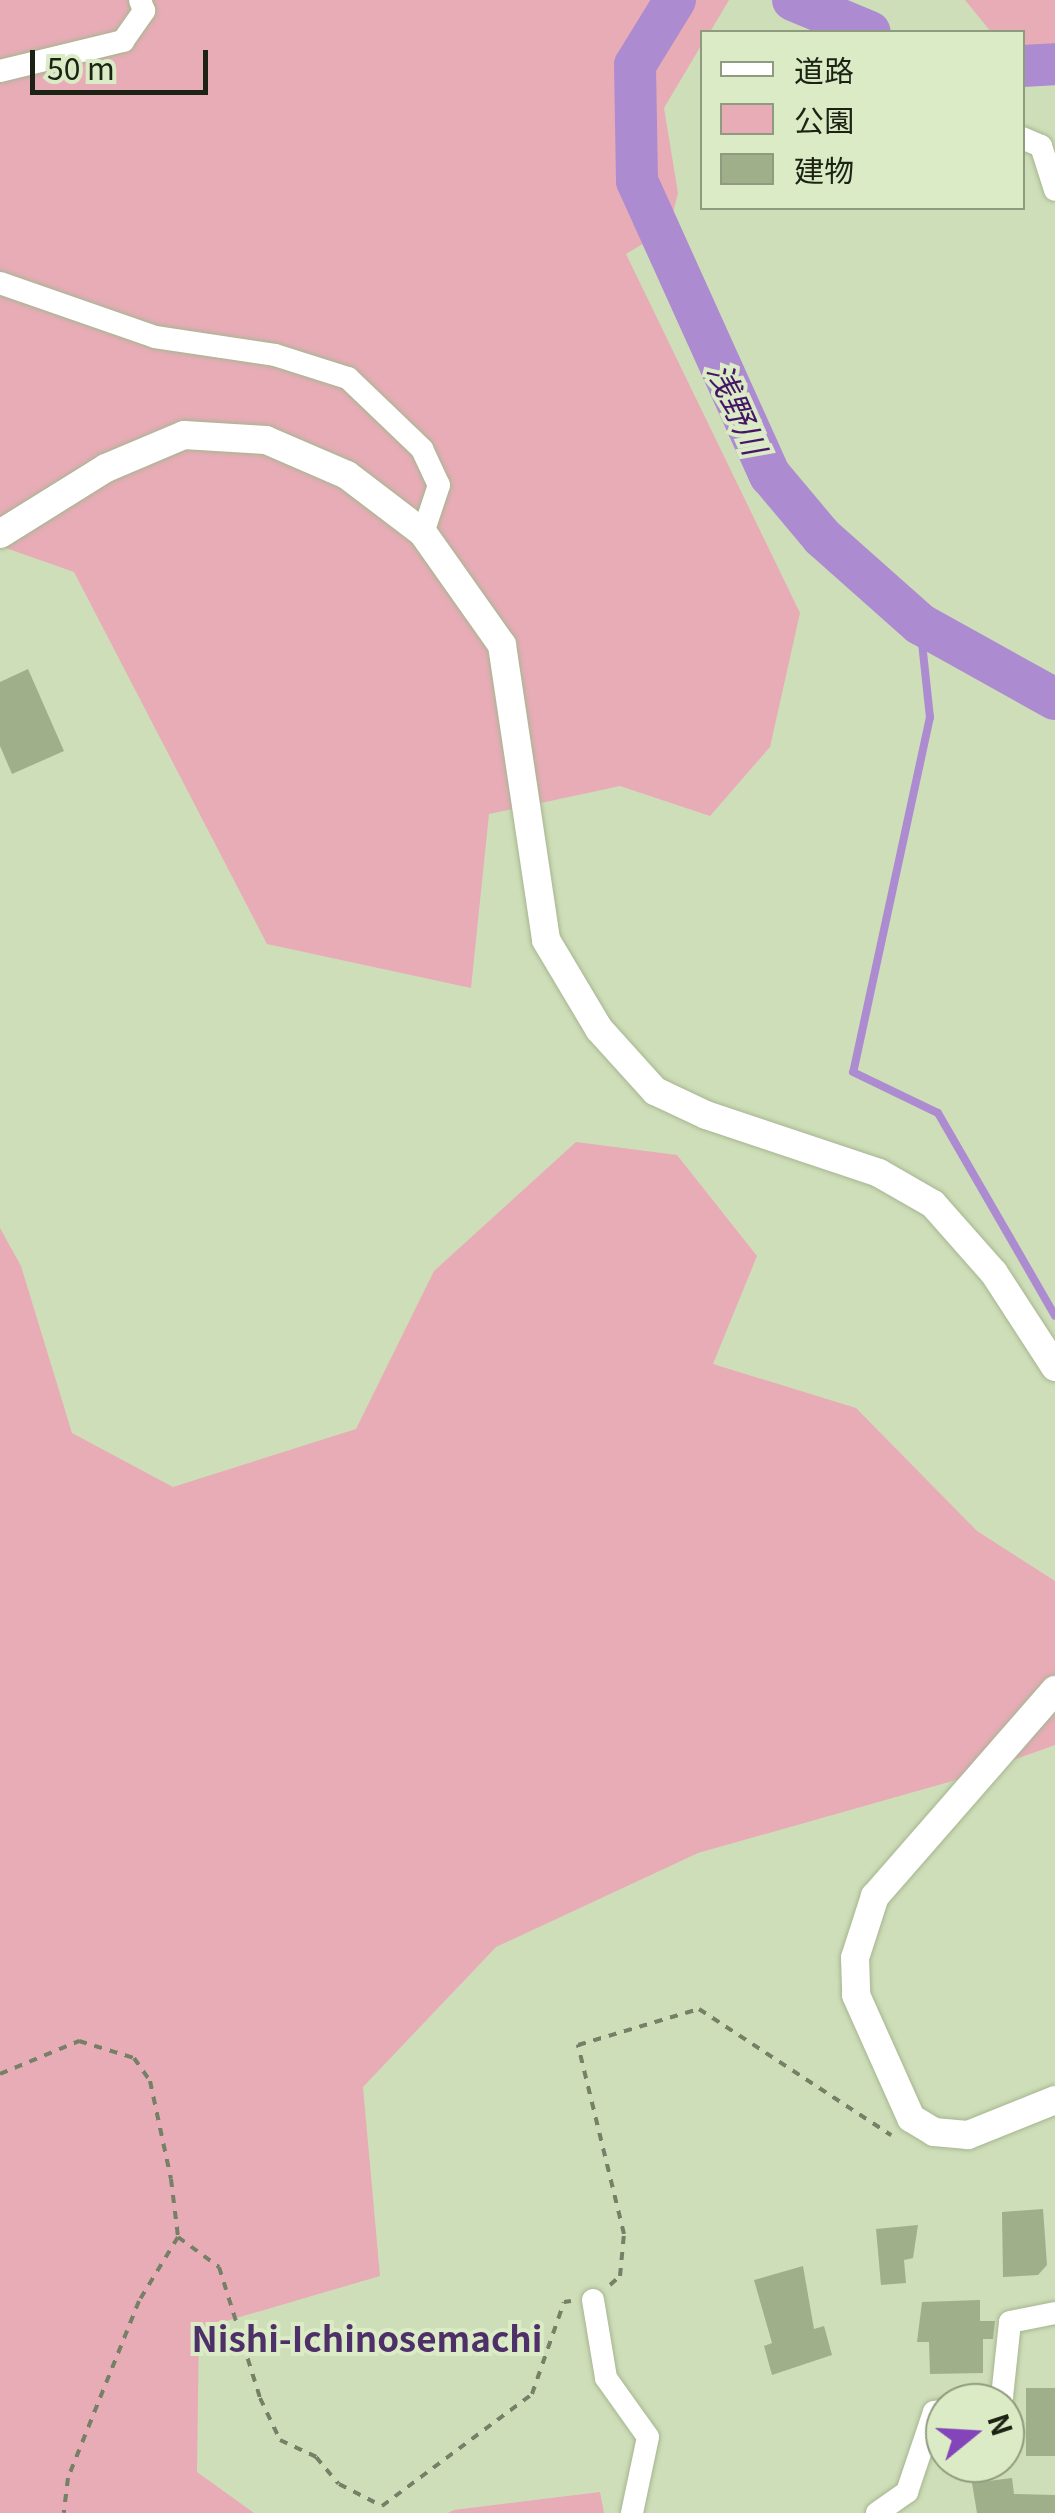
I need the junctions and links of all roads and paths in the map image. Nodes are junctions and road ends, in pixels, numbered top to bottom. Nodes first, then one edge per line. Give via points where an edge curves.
1 (140, 0) edge
2 (0, 71) edge
3 (1025, 139) edge
4 (1055, 190) edge
5 (0, 282) edge
6 (0, 534) edge
7 (423, 534) junction
8 (1055, 1366) edge
9 (1055, 1690) edge
10 (0, 2074) edge
11 (1055, 2100) edge
12 (895, 2137) dead end
13 (178, 2237) junction
14 (593, 2300) junction
15 (1055, 2312) edge
16 (1004, 2383) edge
17 (925, 2439) edge
18 (64, 2513) edge
19 (632, 2513) edge
20 (877, 2513) edge

1 - 2 street via 144,11 123,41
3 - 4 street via 1041,146
5 - 7 street via 156,337 276,355 348,378 422,449 439,485
6 - 7 street via 106,468 184,435 266,440 347,475
7 - 8 street via 502,645 546,940 599,1029 655,1091 880,1173 933,1204 994,1272
9 - 11 street via 875,1896 855,1958 856,1995 911,2118 934,2132 968,2135
10 - 13 path via 80,2041 134,2058 150,2081
12 - 14 path via 699,2010 578,2045 624,2234 620,2276
13 - 14 path via 219,2267 280,2440 316,2456 339,2484 382,2506 532,2394 564,2302
13 - 18 path via 139,2301 68,2478
14 - 19 street via 606,2378 648,2437
15 - 16 street via 1010,2322
17 - 20 street via 907,2492

